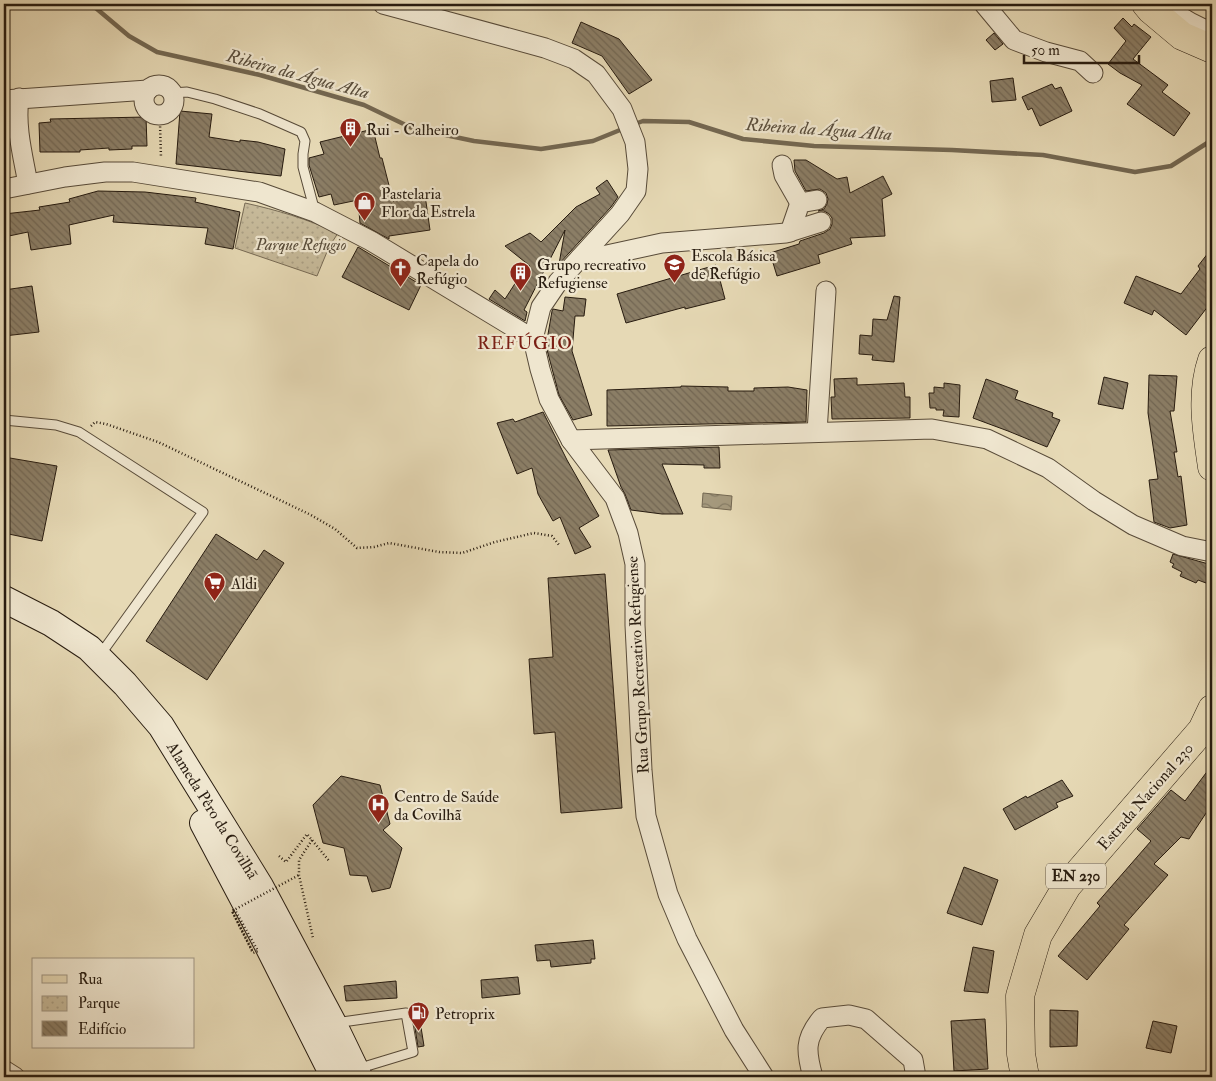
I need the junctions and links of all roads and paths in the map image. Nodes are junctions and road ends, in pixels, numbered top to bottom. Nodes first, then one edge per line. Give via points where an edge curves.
1 (383, 4) edge
2 (984, 4) edge
3 (1146, 4) edge
4 (1163, 4) edge
5 (1212, 32) edge
6 (1212, 49) edge
7 (1093, 73) dead end
8 (172, 93) joint
9 (12, 99) edge
10 (160, 123) dead end
11 (161, 158) dead end
12 (782, 165) dead end
13 (28, 184) junction
14 (4, 189) edge
15 (315, 212) junction
16 (821, 222) dead end
17 (790, 232) junction
18 (580, 258) junction
19 (826, 290) dead end
20 (533, 339) junction
21 (1212, 360) edge
22 (4, 420) edge
23 (817, 432) junction
24 (83, 435) junction
25 (571, 440) junction
26 (1212, 466) edge
27 (559, 545) dead end
28 (1212, 552) edge
29 (4, 599) edge
30 (4, 617) edge
31 (99, 658) junction
32 (1212, 709) edge
33 (312, 840) junction
34 (279, 856) dead end
35 (330, 862) dead end
36 (299, 875) junction
37 (232, 911) junction
38 (314, 944) dead end
39 (252, 950) dead end
40 (333, 1024) junction
41 (4, 1070) edge
42 (349, 1075) edge
43 (15, 1077) edge
44 (764, 1077) edge
45 (813, 1077) edge
46 (916, 1077) edge
47 (1025, 1077) edge

1 - 18 street, Rua Grupo Recreativo Refugiense via 556,51 574,58 596,74 622,109 636,142 638,170 636,191
2 - 7 street via 1014,40 1080,61
3 - 6 main road via 1182,36
4 - 5 street
8 - 9 street via 166,86 156,85 148,90
8 - 15 lane via 187,92 214,99 301,132 305,141 303,167
9 - 13 street via 17,112
10 - 11 path
12 - 17 street via 784,175 808,202
13 - 14 street
13 - 15 street via 105,172 132,172 259,192
15 - 20 street via 372,241
16 - 17 street
17 - 18 street via 662,243
18 - 20 street, Rua Grupo Recreativo Refugiense via 558,282 541,308
19 - 23 street
20 - 25 street, Rua Grupo Recreativo Refugiense via 549,399
21 - 26 main road via 1204,414
22 - 24 lane via 56,425
23 - 25 street
23 - 28 street via 932,429 987,439 1048,468 1133,525 1182,546
24 - 27 path via 95,422 158,442 311,515 335,529 357,548 374,548 389,543 462,553 534,533 552,536
24 - 31 lane via 203,512
25 - 44 street, Rua Grupo Recreativo Refugiense via 615,498 635,564 635,624 646,816 668,894 686,939 730,1022
29 - 31 main road, Alameda Pêro da Covilhã via 51,623
30 - 42 main road, Alameda Pêro da Covilhã via 50,641 91,670 150,736 186,792 244,900
31 - 40 main road, Alameda Pêro da Covilhã via 161,726 248,866
32 - 47 main road, Estrada Nacional 230 / EN 230 via 1202,730 1067,886 1038,935 1020,996 1021,1054
33 - 34 path via 307,834 286,862
33 - 35 path
33 - 36 path via 299,860
36 - 37 path, bridge
36 - 38 path
37 - 37 path, bridge via 235,910 258,951 253,953
37 - 39 path, bridge
40 - 42 main road, Alameda Pêro da Covilhã
40 - 42 lane via 406,1013 413,1052
41 - 43 street
45 - 46 street via 808,1042 812,1030 822,1018 849,1015 866,1019 913,1060

